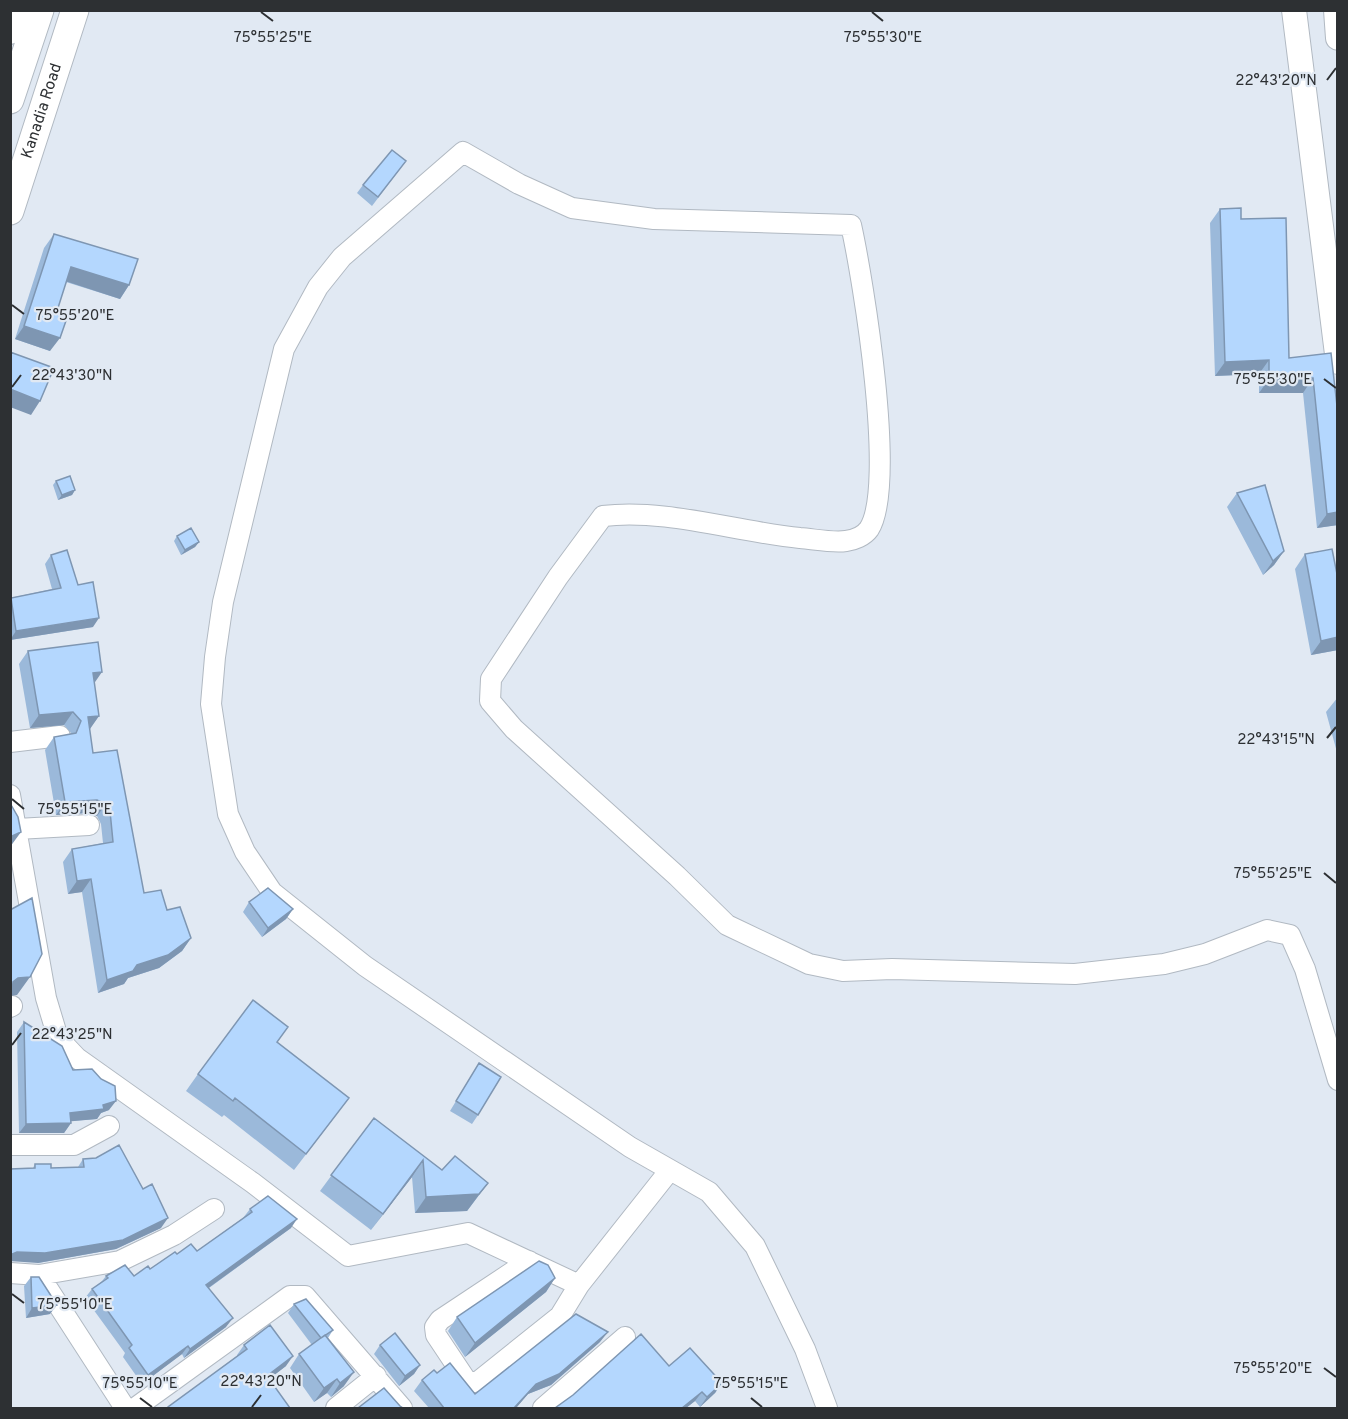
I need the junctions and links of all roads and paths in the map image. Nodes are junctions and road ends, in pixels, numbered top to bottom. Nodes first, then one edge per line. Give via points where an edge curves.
1 (18, 10) edge
2 (40, 10) edge
3 (75, 10) edge
4 (1293, 10) edge
5 (1336, 10) edge
6 (1338, 38) edge
7 (16, 45) edge
8 (10, 100) edge
9 (10, 211) edge
10 (1338, 362) edge
11 (60, 736) edge
12 (10, 742) edge
13 (10, 795) edge
14 (89, 825) dead end
15 (17, 829) junction
16 (1338, 1080) edge
17 (109, 1126) dead end
18 (10, 1145) edge
19 (670, 1170) junction
20 (214, 1209) dead end
21 (529, 1261) junction
22 (10, 1273) edge
23 (39, 1275) junction
24 (579, 1285) junction
25 (625, 1337) dead end
26 (376, 1376) junction
27 (125, 1408) edge
28 (135, 1408) edge
29 (336, 1408) edge
30 (402, 1408) edge
31 (543, 1408) edge
32 (827, 1408) edge

1 - 7 street
2 - 7 main road, Kanadia Road
3 - 9 main road, Kanadia Road
4 - 10 street
5 - 6 street
7 - 8 main road, Kanadia Road
11 - 12 street
13 - 15 street
14 - 15 street
15 - 21 street via 46,998 58,1038 77,1058 348,1256 468,1233
16 - 19 street via 1305,969 1290,935 1267,930 1205,954 1164,964 1075,974 843,971 809,964 727,925 514,729 490,701 491,679 603,516 633,512 765,534 845,542 864,535 870,528 880,483 873,368 864,287 851,225 654,219 572,208 463,152 342,257 318,287 284,349 223,602 215,657 211,704 228,814 245,852 272,892 365,966 546,1091
17 - 18 street via 74,1145
19 - 24 street
19 - 32 street via 709,1192 755,1246 805,1349
20 - 23 street via 174,1235 120,1261
21 - 24 street
21 - 24 street via 435,1327 436,1335 466,1380 480,1380 560,1316
22 - 23 street
23 - 27 street
25 - 31 street
26 - 28 street via 305,1296 290,1296
26 - 29 street
26 - 30 street

